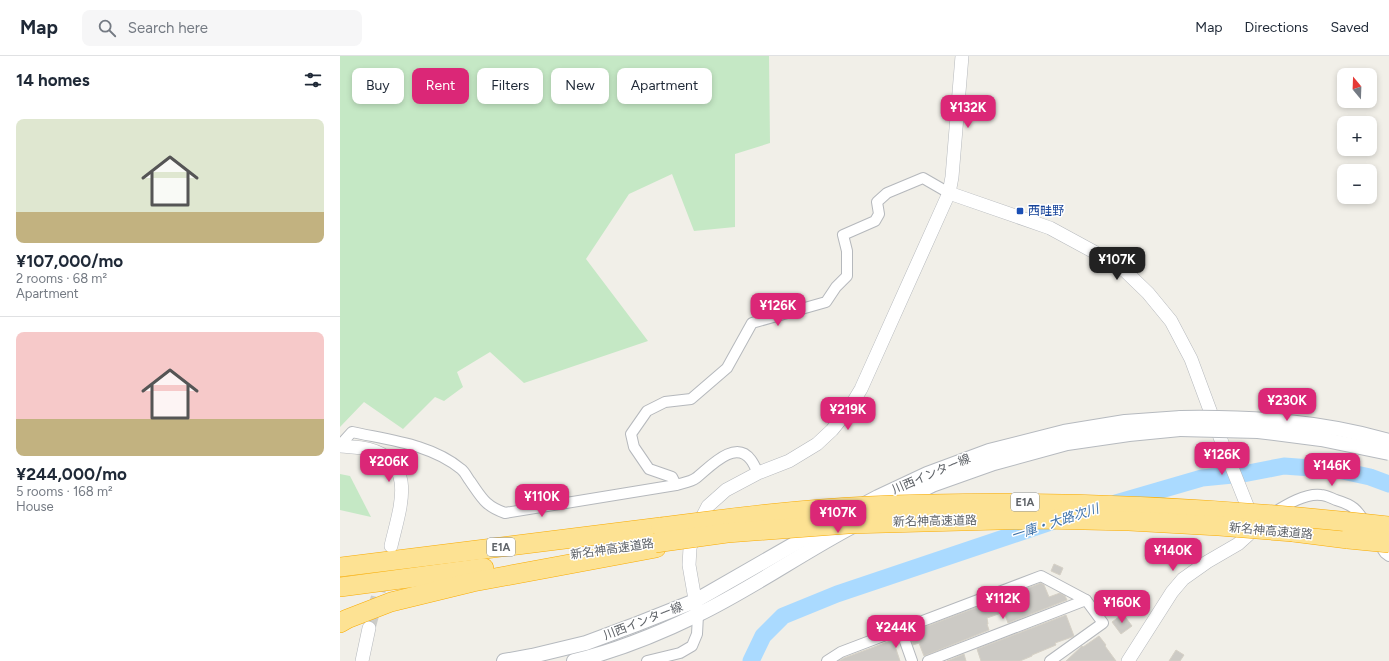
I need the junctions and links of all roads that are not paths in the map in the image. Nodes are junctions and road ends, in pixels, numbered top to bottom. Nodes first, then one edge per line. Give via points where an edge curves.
1 (962, 56) edge
2 (949, 193) junction
3 (1180, 424) junction
4 (1389, 441) edge
5 (340, 446) edge
6 (1389, 453) edge
7 (758, 473) junction
8 (676, 485) junction
9 (1254, 523) junction
10 (1389, 526) edge
11 (657, 539) junction
12 (1389, 543) edge
13 (391, 546) tunnel mouth
14 (1389, 556) edge
15 (340, 558) edge
16 (374, 563) junction
17 (340, 567) edge
18 (340, 587) edge
19 (1086, 600) junction
20 (695, 601) junction
21 (698, 615) junction
22 (340, 622) edge
23 (369, 628) tunnel mouth
24 (901, 630) junction
25 (1055, 660) edge
26 (362, 661) edge
27 (504, 661) edge
28 (574, 661) edge
29 (648, 661) edge
30 (827, 661) edge
31 (912, 661) edge
32 (928, 661) edge
33 (1128, 661) edge

1 - 2 street
2 - 7 street via 861,389 849,409 818,444 789,461
2 - 8 street via 923,178 887,194 878,202 879,214 875,221 843,235 847,250 847,276 826,302 752,323 727,368 691,399 665,402 647,411 631,434 634,447 649,469 672,477
2 - 9 street via 1050,228 1120,266 1148,293 1171,320 1191,359
3 - 4 main road, 川西インター線, bridge via 1254,419 1315,425
3 - 6 main road, 川西インター線, bridge via 1321,439
3 - 20 main road, 川西インター線 via 1125,422 1064,432 988,451 934,471 878,497
3 - 21 main road, 川西インター線 via 1067,442 994,463 932,486 833,536
5 - 8 street via 352,432 423,448 445,458 462,470 485,503 505,513
5 - 13 street via 367,449 381,454 391,461 400,473 402,496
7 - 8 street via 750,458 742,453 732,453 722,456 695,479
7 - 20 street via 726,490 708,506 696,529 690,548 689,565
9 - 14 street via 1307,496 1321,495 1346,503 1358,511
9 - 33 street via 1248,536 1207,562 1172,592
10 - 11 highway, 新名神高速道路 / E1A, bridge via 1218,510 1027,502 775,512
11 - 12 highway, 新名神高速道路 / E1A, bridge via 848,524 1041,519 1220,526
11 - 16 highway, 新名神高速道路 / E1A
11 - 18 highway, 新名神高速道路 / E1A via 469,570
11 - 22 highway via 392,602
15 - 16 highway via 348,557
16 - 17 highway, 新名神高速道路 / E1A
19 - 24 street via 1041,576
19 - 25 street via 1103,623
19 - 32 street
20 - 21 street
20 - 27 main road, 川西インター線 via 586,643
21 - 28 main road, 川西インター線 via 642,640
21 - 29 street via 698,634 692,646 680,653
23 - 26 street
24 - 30 street via 841,652
24 - 31 street

